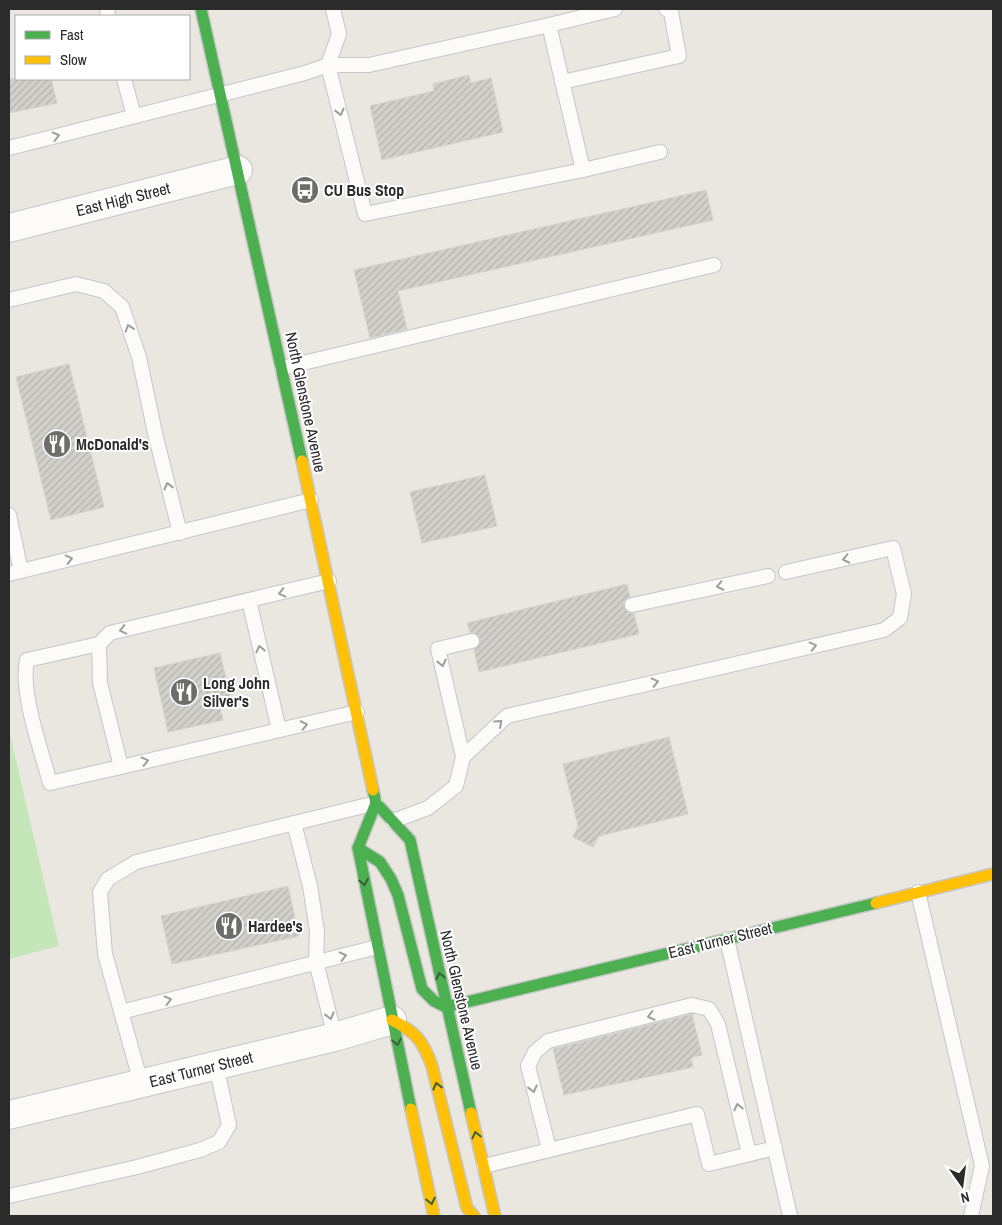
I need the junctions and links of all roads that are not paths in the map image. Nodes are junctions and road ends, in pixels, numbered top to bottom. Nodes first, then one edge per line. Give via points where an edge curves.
1 (201, 9) edge
2 (333, 9) edge
3 (615, 9) edge
4 (666, 9) edge
5 (588, 12) edge
6 (549, 25) junction
7 (328, 65) junction
8 (124, 80) edge
9 (562, 82) junction
10 (221, 94) junction
11 (134, 116) junction
12 (9, 148) edge
13 (660, 152) dead end
14 (238, 170) junction
15 (583, 170) junction
16 (9, 228) edge
17 (714, 265) dead end
18 (9, 300) edge
19 (282, 368) junction
20 (311, 500) junction
21 (9, 515) edge
22 (180, 533) junction
23 (15, 572) edge
24 (786, 572) dead end
25 (768, 576) dead end
26 (329, 581) junction
27 (249, 600) junction
28 (632, 605) dead end
29 (472, 641) dead end
30 (99, 644) junction
31 (357, 712) junction
32 (279, 730) junction
33 (464, 756) junction
34 (120, 767) junction
35 (376, 803) junction
36 (393, 821) junction
37 (294, 823) junction
38 (358, 848) junction
39 (993, 874) edge
40 (918, 892) junction
41 (727, 939) junction
42 (377, 947) junction
43 (316, 962) junction
44 (446, 1007) junction
45 (121, 1012) junction
46 (392, 1020) junction
47 (335, 1036) junction
48 (216, 1065) junction
49 (141, 1083) junction
50 (9, 1115) edge
51 (775, 1148) junction
52 (549, 1149) junction
53 (749, 1154) junction
54 (484, 1166) junction
55 (9, 1196) edge
56 (434, 1216) edge
57 (474, 1216) edge
58 (496, 1216) edge
59 (790, 1216) edge
60 (971, 1216) edge

1 - 10 main road, North Glenstone Avenue
2 - 7 lane via 339,34
3 - 5 lane
4 - 9 lane via 670,12 679,56
5 - 6 lane
6 - 7 lane via 369,65
6 - 9 lane
7 - 10 lane
7 -> 15 lane via 365,214
8 - 11 lane
9 - 15 lane
10 - 11 lane
10 - 14 main road, North Glenstone Avenue
12 -> 11 lane
13 - 15 lane
14 - 16 street, East High Street
14 - 19 main road, North Glenstone Avenue
17 - 19 lane
22 -> 18 lane via 139,357 122,307 104,292 76,284
19 - 20 main road, North Glenstone Avenue
20 - 22 lane
20 - 26 main road, North Glenstone Avenue
21 - 23 lane
23 -> 22 lane
33 -> 24 lane via 507,716 884,630 900,618 904,594 893,548
25 -> 28 lane
26 -> 27 lane
26 - 31 main road, North Glenstone Avenue
27 -> 30 lane via 110,633
32 -> 27 lane
29 -> 33 lane via 438,649
30 - 34 lane via 100,682
30 - 34 lane via 27,660 24,671 30,711 50,783
32 -> 31 lane
31 - 35 main road, North Glenstone Avenue
34 -> 32 lane
33 - 36 lane via 456,786 428,808
35 - 36 main road, North Glenstone Avenue
35 - 37 lane
35 - 38 main road
44 -> 36 main road, North Glenstone Avenue via 410,840
37 - 43 lane via 310,886 317,931
37 - 45 lane via 136,862 108,880 100,892 105,954
38 -> 42 main road
38 - 44 main road via 380,862 391,879 422,989
39 - 40 main road, East Turner Street
40 - 41 main road, East Turner Street
40 - 60 lane via 982,1166
41 - 44 main road, East Turner Street
41 - 51 lane
43 -> 42 lane
42 - 46 main road
45 -> 43 lane
43 -> 47 lane
54 -> 44 main road, North Glenstone Avenue
45 - 49 lane
46 - 47 street, East Turner Street
46 -> 56 main road
57 -> 46 main road via 467,1208 427,1051 410,1028
47 - 48 street, East Turner Street
48 - 49 street, East Turner Street
48 - 55 lane via 229,1125 219,1142 137,1167
49 - 50 street, East Turner Street
51 - 53 lane
51 - 59 lane
52 - 53 lane via 697,1114 709,1164
53 -> 52 lane via 718,1024 709,1009 692,1005 548,1041 535,1052 528,1066
52 - 54 lane
54 - 58 main road, North Glenstone Avenue

